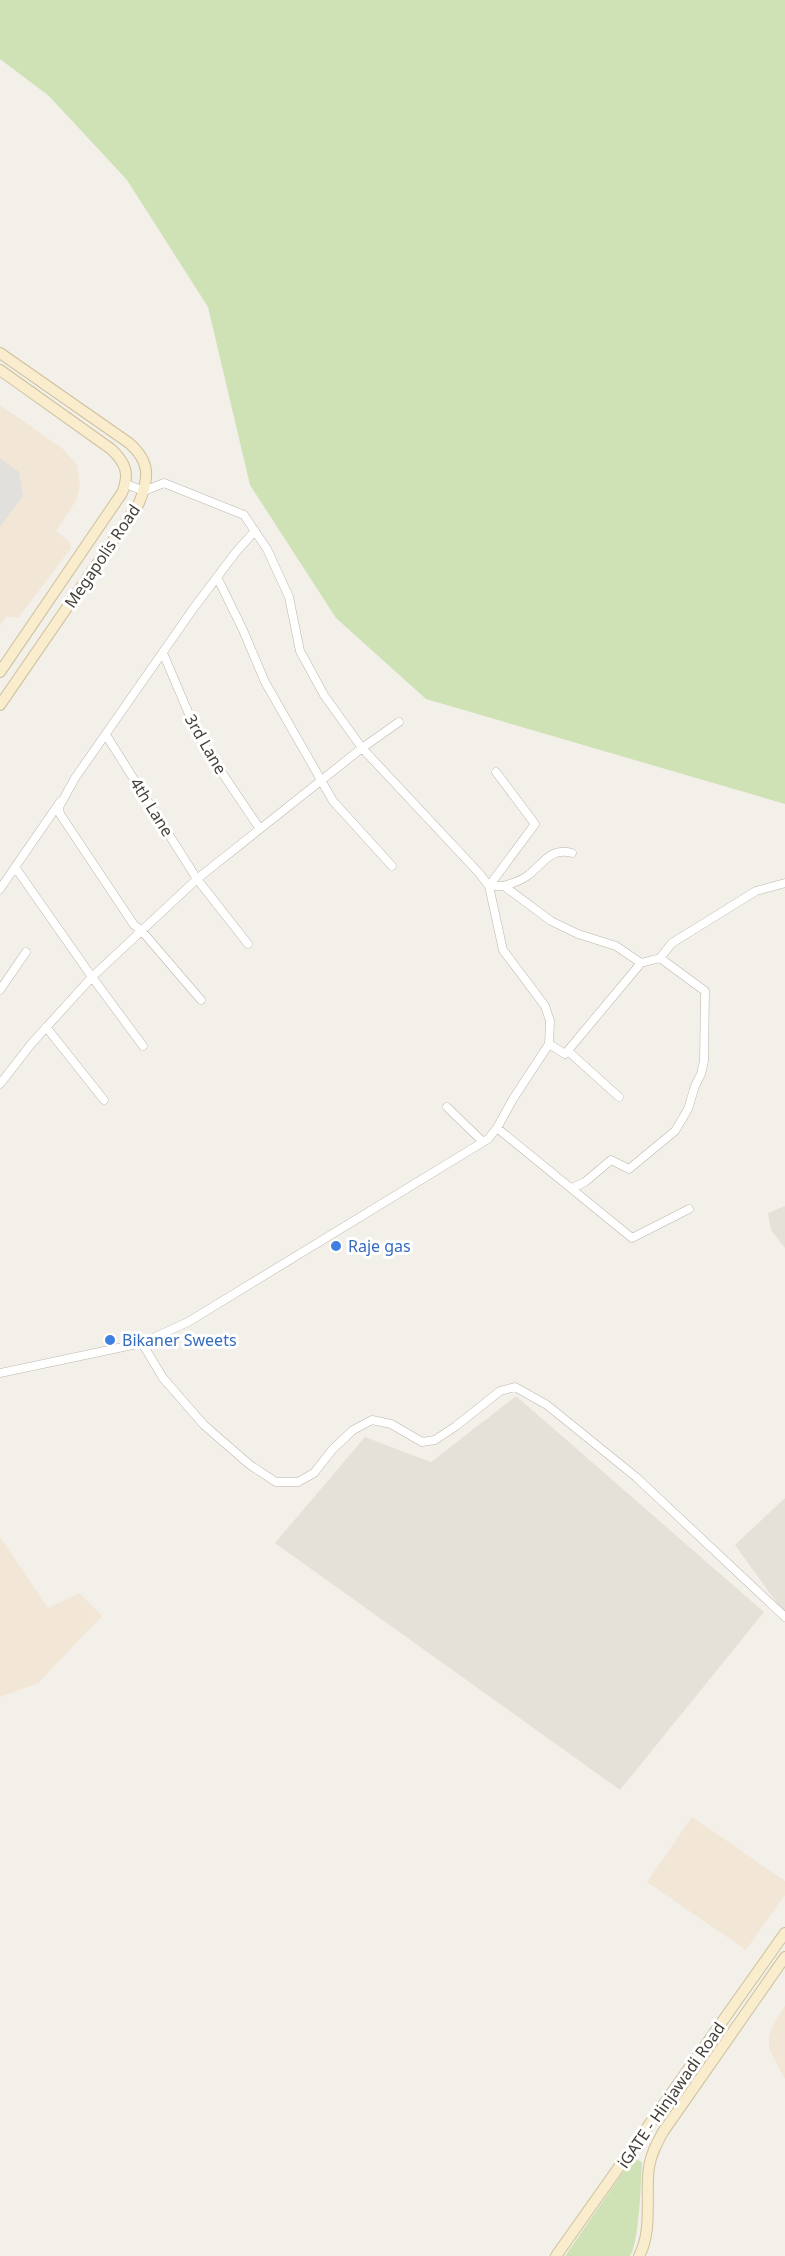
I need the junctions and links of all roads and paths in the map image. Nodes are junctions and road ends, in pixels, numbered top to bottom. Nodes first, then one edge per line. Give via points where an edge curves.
1 (0, 353) edge
2 (0, 370) edge
3 (126, 484) junction
4 (144, 490) junction
5 (255, 531) junction
6 (217, 577) junction
7 (163, 653) junction
8 (0, 672) edge
9 (0, 705) edge
10 (399, 722) dead end
11 (106, 735) junction
12 (362, 748) junction
13 (496, 772) dead end
14 (321, 780) junction
15 (64, 796) junction
16 (261, 828) junction
17 (572, 853) dead end
18 (392, 866) dead end
19 (15, 867) junction
20 (197, 879) junction
21 (785, 883) edge
22 (489, 886) junction
23 (504, 886) junction
24 (0, 889) edge
25 (141, 930) junction
26 (248, 944) dead end
27 (26, 952) dead end
28 (660, 958) junction
29 (641, 963) junction
30 (92, 976) junction
31 (0, 990) edge
32 (201, 1000) dead end
33 (46, 1027) junction
34 (549, 1044) junction
35 (143, 1046) dead end
36 (568, 1050) junction
37 (1, 1082) edge
38 (619, 1097) dead end
39 (104, 1100) dead end
40 (447, 1107) dead end
41 (497, 1128) junction
42 (483, 1142) junction
43 (572, 1188) junction
44 (689, 1209) dead end
45 (142, 1343) junction
46 (0, 1372) edge
47 (785, 1617) edge
48 (785, 1933) edge
49 (785, 1957) edge
50 (634, 2147) junction
51 (650, 2158) junction
52 (556, 2256) edge
53 (639, 2256) edge

1 - 4 street, Megapolis Road via 137,450 147,475
2 - 3 street, Megapolis Road via 111,448 124,463
3 - 4 street
3 - 8 street, Megapolis Road
4 - 5 street via 164,483 244,515
4 - 9 street, Megapolis Road via 139,503
5 - 6 street
5 - 12 street via 289,597 300,651 324,695
6 - 7 street
6 - 14 street via 265,682
7 - 11 street
7 - 16 street, 3rd Lane via 208,752
10 - 12 street
11 - 15 street
11 - 20 street, 4th Lane
12 - 14 street
12 - 22 street
13 - 22 street via 535,824
14 - 16 street
14 - 18 street via 333,801
15 - 19 street
15 - 25 street via 60,814
16 - 20 street
17 - 23 street via 555,852 526,878
19 - 24 street
19 - 30 street
20 - 25 street
20 - 26 street, 4th Lane
21 - 28 street via 756,891 672,943
22 - 23 street
22 - 34 street via 503,950 545,1006 550,1021
23 - 29 street via 550,921 616,946
25 - 30 street
25 - 32 street
27 - 31 street
28 - 29 street
28 - 43 street via 705,991 704,1061 688,1109 675,1131 629,1169 611,1160 593,1177
29 - 36 street
30 - 33 street
30 - 35 street
33 - 37 street
33 - 39 street
34 - 36 street via 566,1054
34 - 41 street
36 - 38 street
40 - 42 street
41 - 42 street
41 - 43 street
42 - 45 street via 188,1322
43 - 44 street via 632,1238
45 - 46 street
45 - 47 street via 163,1378 204,1425 276,1482 298,1482 314,1473 352,1430 372,1420 391,1424 422,1442 435,1440 500,1391 515,1387 547,1405 636,1477
48 - 50 street, iGATE - Hinjawadi Road
49 - 51 street, iGATE - Hinjawadi Road via 663,2132
50 - 51 street
50 - 52 street, iGATE - Hinjawadi Road
51 - 53 street, iGATE - Hinjawadi Road via 645,2239

